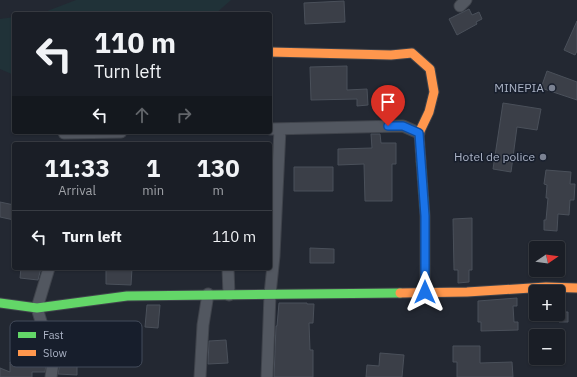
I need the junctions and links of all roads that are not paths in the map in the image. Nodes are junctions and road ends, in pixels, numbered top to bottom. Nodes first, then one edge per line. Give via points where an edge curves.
1 (272, 52) edge
2 (275, 129) edge
3 (419, 133) junction
4 (48, 270) edge
5 (228, 270) edge
6 (577, 288) edge
7 (425, 292) junction
8 (208, 294) junction
9 (270, 294) junction
10 (229, 295) junction
11 (0, 303) edge
12 (37, 308) junction
13 (41, 321) edge
14 (52, 367) edge
15 (51, 377) edge
16 (200, 377) edge
17 (267, 377) edge

1 - 3 street via 391,55 412,53 430,69 434,92 429,112
2 - 3 street via 403,126
2 - 9 street via 274,256
3 - 7 street via 425,216
4 - 12 street
5 - 10 street
6 - 7 street
7 - 9 street
8 - 10 street
8 - 12 street via 127,296
8 - 16 street via 203,325
9 - 10 street
9 - 17 street
11 - 12 street
12 - 13 street
14 - 15 street

